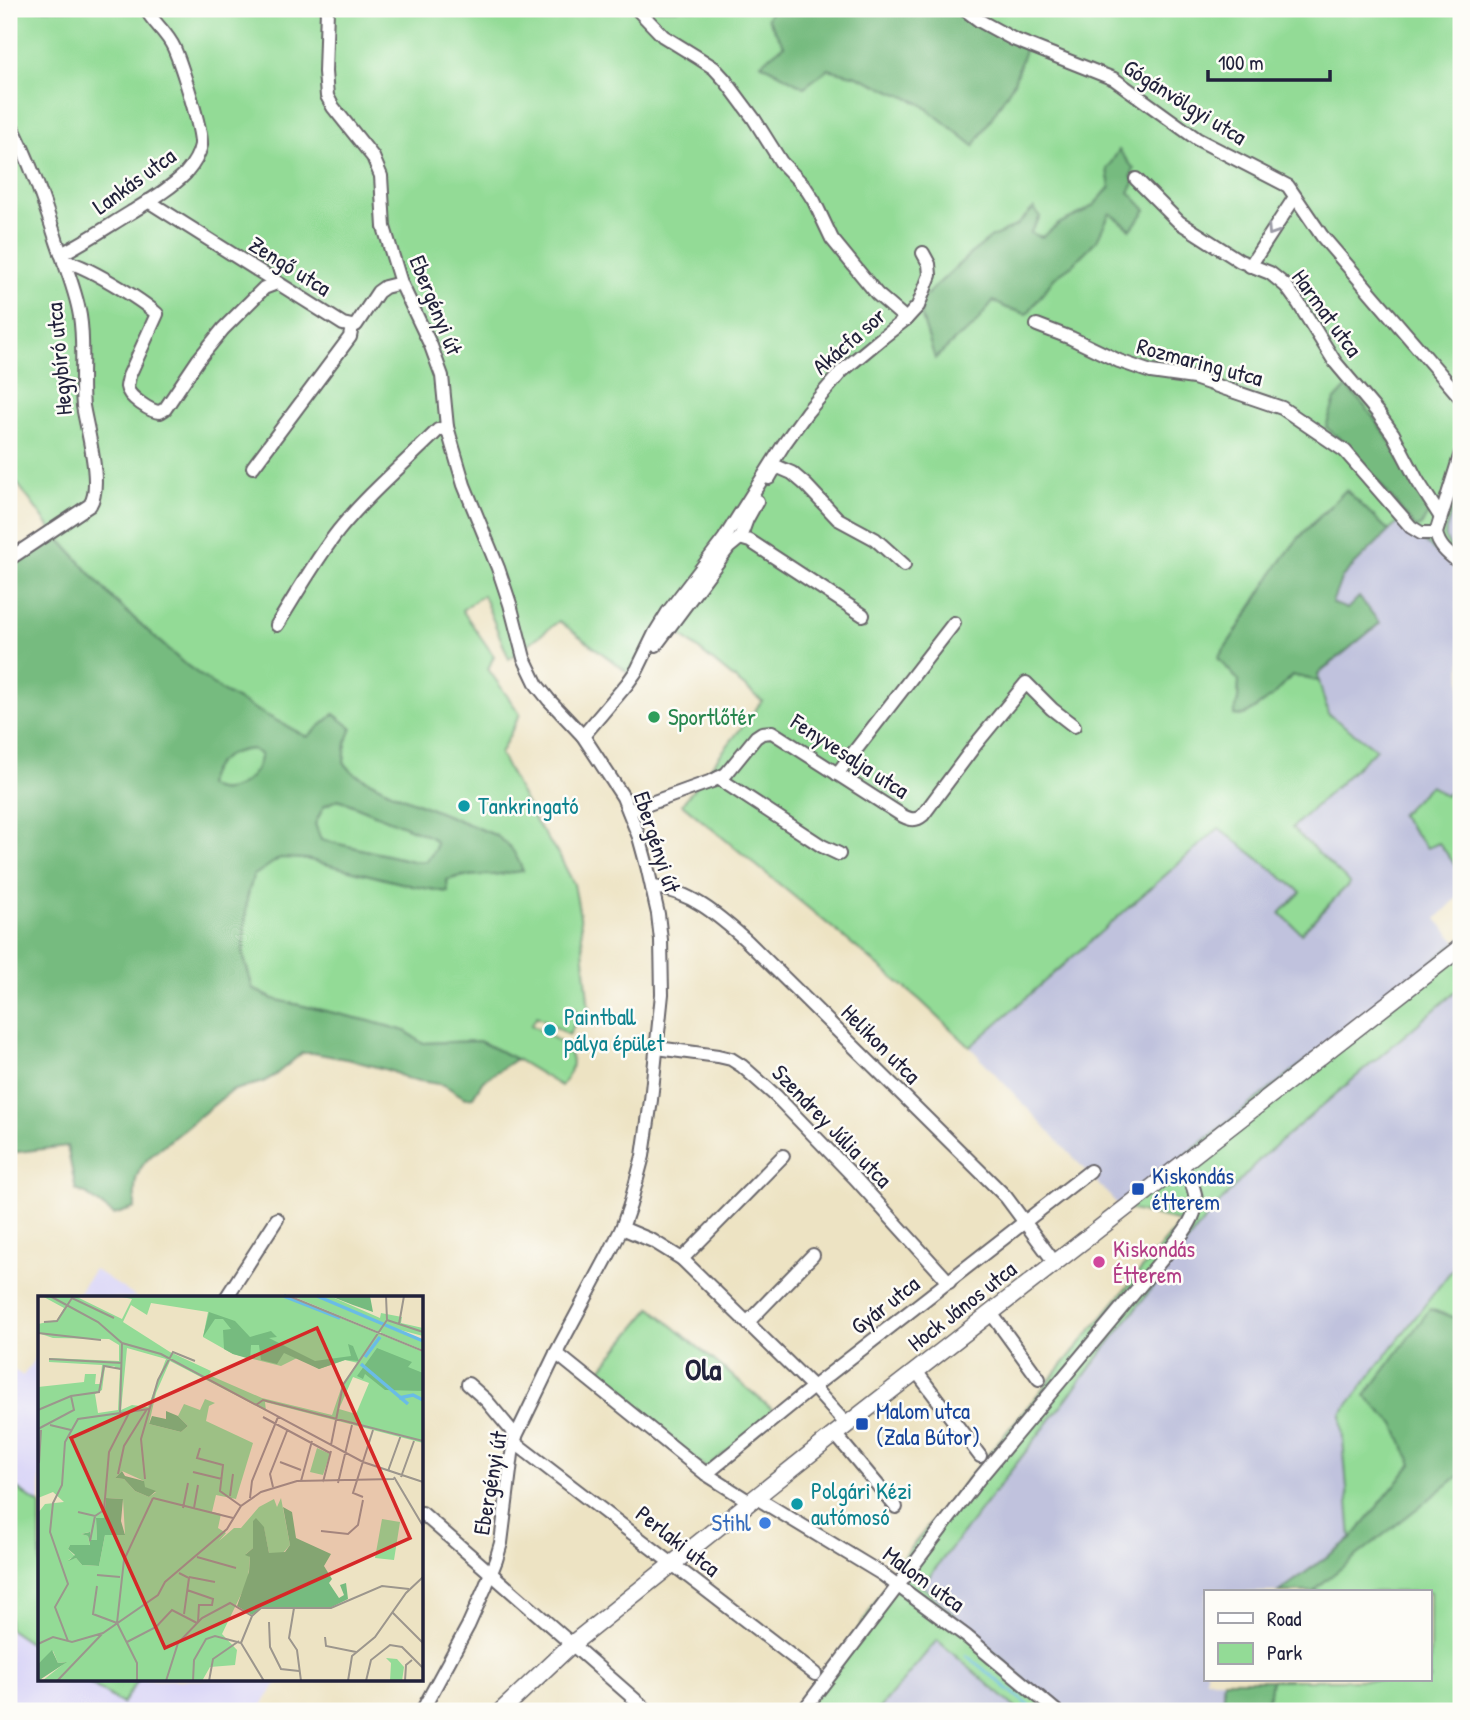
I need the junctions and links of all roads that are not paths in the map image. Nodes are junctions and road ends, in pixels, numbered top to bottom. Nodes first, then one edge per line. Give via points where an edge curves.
1 (146, 9) edge
2 (327, 9) edge
3 (637, 9) edge
4 (964, 9) edge
5 (9, 121) edge
6 (1136, 179) dead end
7 (1295, 197) junction
8 (148, 201) junction
9 (923, 253) dead end
10 (63, 258) junction
11 (1250, 266) junction
12 (277, 283) junction
13 (401, 283) junction
14 (906, 320) junction
15 (1037, 324) dead end
16 (352, 326) junction
17 (1461, 398) edge
18 (447, 427) junction
19 (1461, 453) edge
20 (253, 467) dead end
21 (1440, 516) junction
22 (1436, 533) junction
23 (740, 538) junction
24 (9, 559) edge
25 (1461, 564) edge
26 (904, 565) dead end
27 (863, 615) dead end
28 (954, 623) dead end
29 (277, 625) dead end
30 (645, 653) junction
31 (1074, 726) dead end
32 (583, 736) junction
33 (837, 774) junction
34 (718, 778) junction
35 (629, 811) junction
36 (839, 854) dead end
37 (652, 887) junction
38 (1461, 947) edge
39 (657, 1048) junction
40 (783, 1156) dead end
41 (1180, 1165) junction
42 (1090, 1171) dead end
43 (277, 1219) dead end
44 (1026, 1223) junction
45 (622, 1228) junction
46 (813, 1255) dead end
47 (682, 1259) junction
48 (1055, 1263) junction
49 (950, 1282) junction
50 (227, 1296) edge
51 (991, 1312) junction
52 (748, 1322) junction
53 (556, 1353) junction
54 (916, 1371) junction
55 (1039, 1379) dead end
56 (468, 1384) dead end
57 (813, 1387) junction
58 (841, 1429) junction
59 (515, 1439) junction
60 (980, 1456) dead end
61 (706, 1474) junction
62 (752, 1500) junction
63 (897, 1507) dead end
64 (424, 1515) edge
65 (673, 1564) junction
66 (490, 1574) junction
67 (899, 1586) junction
68 (572, 1644) junction
69 (815, 1674) dead end
70 (422, 1711) edge
71 (501, 1711) edge
72 (648, 1711) edge
73 (803, 1711) edge
74 (1056, 1711) edge

1 - 8 street, Lankás utca via 173,46 201,143 188,170
2 - 13 street, Ebergényi út via 327,96 382,176 384,227
3 - 14 street, Akácfa sor via 663,36 725,80 781,162 805,187 832,239 877,294
4 - 7 street, Gógánvölgyi utca via 1013,39 1114,79 1197,139 1288,186
5 - 10 street, Hegybíró utca via 34,173
6 - 11 street, Harmat utca via 1179,222
7 -> 11 street
7 - 17 street, Gógánvölgyi utca via 1322,236
8 - 10 street, Lankás utca
8 - 12 street, Zengő utca
9 - 14 street via 930,275 918,306
10 - 12 street via 158,314 127,386 133,398 160,412 223,328 264,288
10 - 24 street, Hegybíró utca via 80,317 82,388 96,479 94,499
11 - 21 street, Harmat utca via 1270,273 1286,286 1335,362 1393,434
12 - 16 street, Zengő utca
13 - 16 street via 378,292
13 - 18 street, Ebergényi út via 442,376
14 - 30 street, Akácfa sor via 842,371 807,412 724,538 668,611
15 - 22 street, Rozmaring utca via 1119,361 1152,372 1194,377 1282,408 1345,451 1411,527 1421,533
16 - 20 street via 350,337
18 - 29 street via 438,430 340,528
18 - 32 street, Ebergényi út via 464,485 502,580 529,672
19 - 21 street
21 - 22 street
22 - 25 street via 1443,549
23 - 26 street via 778,467 792,472 838,519 875,539
23 - 27 street
23 - 30 street
28 - 33 street
30 - 32 street, Akácfa sor via 627,684
31 - 33 street, Fenyvesalja utca via 1026,682 918,819 903,816
32 - 35 street, Ebergényi út
33 - 34 street, Fenyvesalja utca via 778,734 767,732 756,737
34 - 35 street, Fenyvesalja utca
34 - 36 street
35 - 37 street, Ebergényi út
37 - 39 street, Ebergényi út via 663,968
37 - 44 street, Helikon utca via 689,897 747,941 996,1187
38 - 41 main road, Hock János utca
39 - 45 street, Ebergényi út via 643,1156
39 - 49 street, Szendrey Júlia utca via 718,1056 742,1066 855,1177
40 - 47 street
41 - 48 main road, Hock János utca
41 - 67 street via 1193,1189 1193,1218 978,1480
42 - 44 street, Gyár utca
43 - 50 street
44 - 48 street, Helikon utca
44 - 49 street, Gyár utca
45 - 47 street
45 - 53 street, Ebergényi út
46 - 52 street
47 - 52 street
48 - 51 main road, Hock János utca
49 - 57 street, Gyár utca
51 - 54 main road, Hock János utca
51 - 55 street
52 - 57 street
53 - 59 street, Ebergényi út
53 - 61 street, Malom utca
54 - 58 main road, Hock János utca
54 - 60 street
56 - 59 street, Perlaki utca
57 - 58 street
57 - 61 street, Gyár utca
58 - 62 main road, Hock János utca
58 - 63 street
59 - 65 street, Perlaki utca
59 - 66 street, Ebergényi út via 501,1543
61 - 62 street, Malom utca
62 - 65 main road, Hock János utca
62 - 67 street, Malom utca via 869,1564
64 - 66 street
65 - 68 main road, Hock János utca
65 - 69 street, Perlaki utca
66 - 68 street
66 - 70 street, Ebergényi út
67 - 73 street
67 - 74 street, Malom utca
68 - 71 main road, Hock János utca
68 - 72 street

